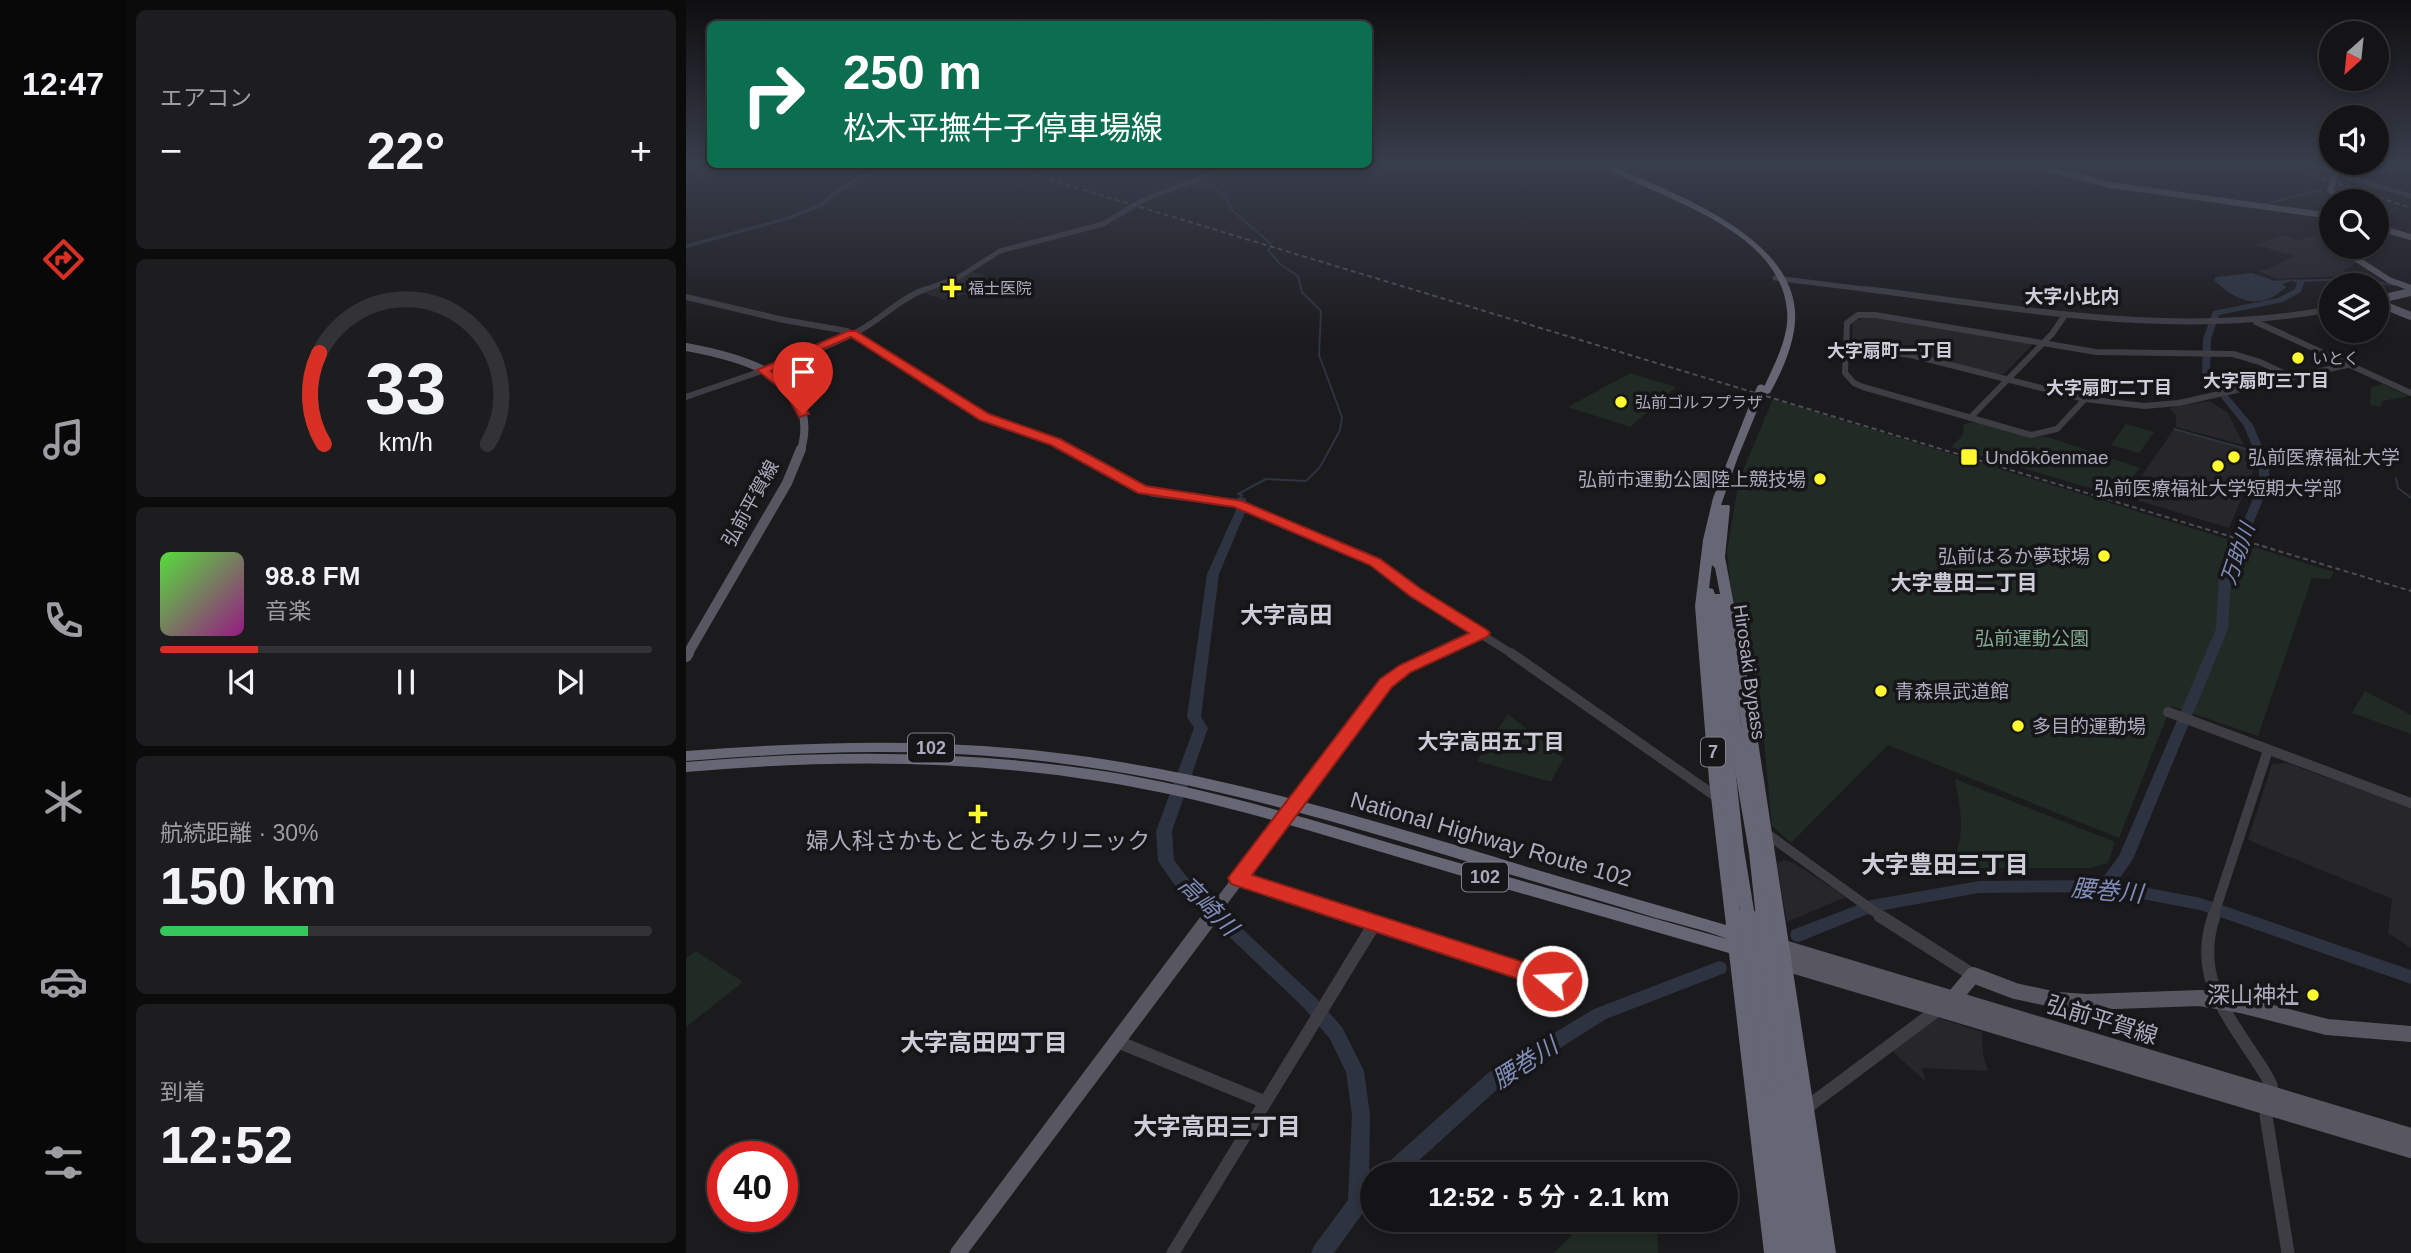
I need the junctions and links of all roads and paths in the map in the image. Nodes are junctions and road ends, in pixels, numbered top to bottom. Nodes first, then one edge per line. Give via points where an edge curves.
1 (1104, 223) edge
2 (1719, 223) edge
3 (1724, 223) edge
4 (2389, 231) edge
5 (2411, 237) edge
6 (2356, 259) edge
7 (1778, 278) junction
8 (2411, 290) edge
9 (686, 297) edge
10 (2389, 297) edge
11 (2389, 307) edge
12 (2319, 311) edge
13 (2066, 315) junction
14 (2411, 316) edge
15 (2255, 322) junction
16 (852, 333) junction
17 (2042, 343) junction
18 (686, 347) edge
19 (1847, 348) junction
20 (2347, 365) junction
21 (763, 370) junction
22 (2292, 377) junction
23 (2008, 379) junction
24 (2411, 393) edge
25 (1763, 394) joint
26 (686, 397) edge
27 (2085, 400) junction
28 (1970, 418) junction
29 (1713, 556) junction
30 (1482, 633) junction
31 (686, 656) edge
32 (2172, 714) dead end
33 (1730, 729) joint
34 (2268, 750) junction
35 (686, 756) edge
36 (686, 767) edge
37 (1172, 784) junction
38 (1190, 788) joint
39 (1718, 797) junction
40 (2411, 803) edge
41 (1289, 811) junction
42 (1764, 831) junction
43 (1238, 878) junction
44 (1375, 923) junction
45 (1735, 941) junction
46 (1781, 954) junction
47 (1973, 975) junction
48 (1560, 983) dead end
49 (2217, 1000) junction
50 (1946, 1004) junction
51 (2411, 1034) edge
52 (1116, 1041) junction
53 (1778, 1082) junction
54 (1265, 1101) junction
55 (2271, 1101) junction
56 (1806, 1108) junction
57 (2411, 1136) edge
58 (2411, 1150) edge
59 (958, 1253) edge
60 (1173, 1253) edge
61 (1774, 1253) edge
62 (1792, 1253) edge
63 (1808, 1253) edge
64 (1826, 1253) edge
65 (2288, 1253) edge

1 - 16 street via 1000,251 960,277 912,294
2 - 7 highway, Hirosaki Bypass / 7
3 - 7 highway, Hirosaki Bypass / 7 via 1754,245
4 - 5 main road
6 - 8 main road
7 - 13 street
7 - 25 highway, Hirosaki Bypass / 7 via 1788,291 1791,319 1780,360
8 - 10 main road
9 - 16 street
11 - 14 main road
12 - 15 street
13 - 15 street via 2136,322
13 - 17 street
15 - 20 street
16 - 21 street
16 - 30 street via 984,417 1056,442 1153,493 1241,505 1375,562 1415,593
17 - 19 street via 1869,314 1847,323
17 - 22 street via 2119,354 2246,357
17 - 23 street
18 - 21 main road, 弘前平賀線
19 - 23 street via 1924,357
19 - 28 street via 1845,373 1854,383
20 - 22 street
20 - 24 street
21 - 26 street
21 - 31 main road, 弘前平賀線 via 790,390 800,405 803,440 787,483
22 - 27 street via 2160,406
23 - 27 street
23 - 28 street
25 - 29 highway, Hirosaki Bypass / 7 via 1734,473
27 - 28 street via 2050,434 2023,433
29 - 33 highway, Hirosaki Bypass / 7
29 - 39 highway, 7 via 1701,606
29 - 42 highway, 7 via 1745,702
30 - 39 street
30 - 41 street via 1405,668 1386,683
32 - 34 street
33 - 53 highway, Hirosaki Bypass / 7, bridge via 1756,852
34 - 40 street
34 - 49 street via 2206,939 2206,967
35 - 37 highway, National Highway Route 102 / 102 via 786,749 945,749 1098,764
36 - 37 highway, National Highway Route 102 / 102 via 836,758 917,760 1054,769
37 - 38 highway, National Highway Route 102 / 102
38 - 41 highway, National Highway Route 102 / 102
39 - 42 street
39 - 45 highway, 7
41 - 43 main road
41 - 45 highway, National Highway Route 102 / 102
42 - 46 highway, 7
42 - 47 street via 1938,956
43 - 44 street
43 - 52 main road
44 - 48 street
44 - 54 street
45 - 46 highway, National Highway Route 102 / 102
45 - 61 highway, 7
46 - 50 main road, 弘前平賀線
46 - 56 highway, 7
47 - 49 main road via 2048,999
47 - 50 main road
49 - 51 main road via 2316,1026
49 - 55 street via 2269,1080
50 - 55 main road, 弘前平賀線
50 - 56 street
52 - 54 street
52 - 59 main road
53 - 62 highway, Hirosaki Bypass / 7
53 - 63 highway, Hirosaki Bypass / 7
54 - 60 street
55 - 57 main road, 弘前平賀線
55 - 58 main road, 弘前平賀線
55 - 65 street via 2266,1116
56 - 64 highway, 7

